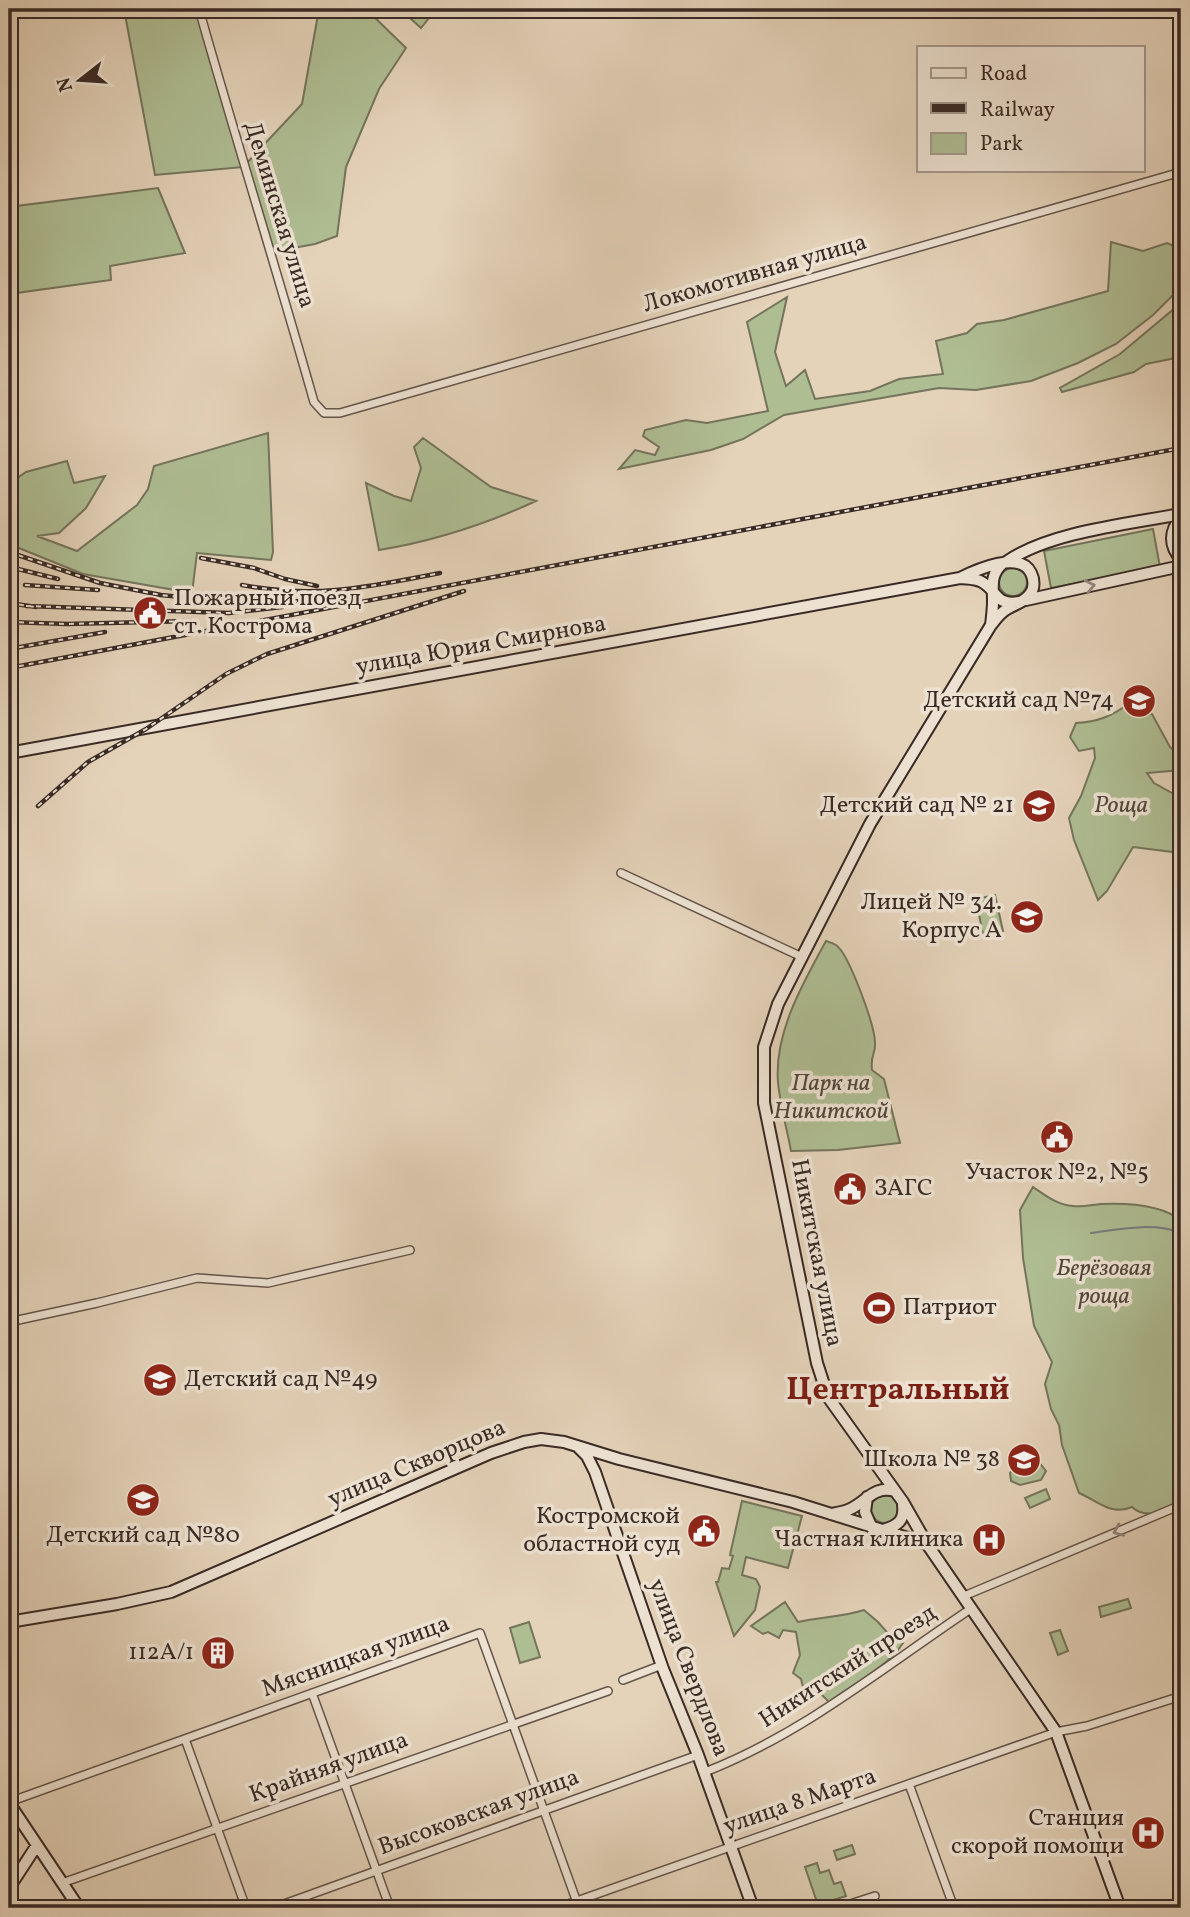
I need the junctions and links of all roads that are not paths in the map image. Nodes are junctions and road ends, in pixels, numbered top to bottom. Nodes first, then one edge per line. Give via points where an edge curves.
1 (199, 9) edge
2 (1181, 172) edge
3 (340, 413) joint
4 (1181, 516) edge
5 (1181, 559) edge
6 (1004, 563) junction
7 (1181, 566) edge
8 (960, 578) junction
9 (993, 592) junction
10 (1022, 601) junction
11 (991, 625) junction
12 (9, 753) edge
13 (621, 873) dead end
14 (802, 957) junction
15 (410, 1250) dead end
16 (9, 1322) edge
17 (577, 1446) junction
18 (601, 1452) junction
19 (619, 1459) junction
20 (874, 1463) junction
21 (597, 1465) junction
22 (895, 1491) junction
23 (870, 1495) junction
24 (903, 1502) junction
25 (1181, 1505) edge
26 (830, 1514) junction
27 (877, 1529) junction
28 (927, 1544) junction
29 (964, 1596) junction
30 (972, 1608) junction
31 (9, 1622) edge
32 (662, 1665) junction
33 (623, 1680) dead end
34 (608, 1691) dead end
35 (312, 1693) junction
36 (1181, 1699) edge
37 (513, 1723) junction
38 (1056, 1732) junction
39 (185, 1739) junction
40 (698, 1755) junction
41 (705, 1772) junction
42 (345, 1783) junction
43 (909, 1784) junction
44 (9, 1802) edge
45 (544, 1811) junction
46 (218, 1828) junction
47 (37, 1845) junction
48 (731, 1847) junction
49 (377, 1871) junction
50 (62, 1883) junction
51 (9, 1888) edge
52 (875, 1896) dead end
53 (578, 1905) edge
54 (79, 1908) edge
55 (246, 1908) edge
56 (273, 1908) edge
57 (390, 1908) edge
58 (557, 1908) edge
59 (753, 1908) edge
60 (838, 1908) edge
61 (954, 1908) edge
62 (1120, 1908) edge

1 - 3 street, Деминская улица via 314,402 324,413
2 - 3 street, Локомотивная улица
4 - 5 street via 1172,535 1172,545
4 - 6 street via 1047,541
6 - 8 street
6 - 9 street via 993,576
6 - 10 street via 1021,563 1032,574 1033,589
10 -> 7 street
8 - 9 street via 976,579
8 - 12 street, улица Юрия Смирнова
9 - 10 street via 1003,602
9 - 11 street
10 - 11 street
11 - 14 street, Никитская улица via 870,824
13 - 14 street
14 - 20 street, Никитская улица via 778,1004 764,1047 764,1103 821,1381
15 - 16 street via 268,1283 197,1278
17 - 18 street, улица Скворцова
17 - 21 street
17 - 31 street, улица Скворцова via 554,1440 524,1442 171,1592
18 - 19 street, улица Скворцова
18 - 21 street via 592,1454
19 - 21 street
19 - 26 street, улица Скворцова
20 - 22 street, Никитская улица
20 - 23 street via 876,1482
21 - 32 street, улица Свердлова via 599,1483
22 - 23 street
22 - 24 street, Никитская улица
23 - 26 street via 849,1510
23 - 27 street via 864,1512
24 - 27 street via 897,1525
24 - 28 street, Никитская улица
25 -> 29 street
26 - 27 street, улица Скворцова
27 - 28 street, улица Скворцова
28 - 29 street, Никитская улица
29 - 30 street, Никитская улица
30 - 38 street, Никитская улица
30 - 41 street, Никитский проезд via 810,1720
32 - 33 street
32 - 40 street, улица Свердлова
34 - 37 street, Крайняя улица
35 - 37 street, Мясницкая улица via 480,1633
35 - 39 street, Мясницкая улица
35 - 42 street
36 - 38 street, улица 8 Марта
37 - 42 street, Крайняя улица
37 - 45 street, Мясницкая улица
38 - 43 street, улица 8 Марта
38 - 62 street, Никитская улица
39 - 44 street, Мясницкая улица
39 - 46 street
40 - 41 street, улица Свердлова
40 - 45 street, Высоковская улица
41 - 48 street, улица Свердлова
42 - 46 street, Крайняя улица
42 - 49 street
43 - 48 street, улица 8 Марта
43 - 61 street
44 - 47 street
45 - 49 street, Высоковская улица
45 - 53 street, Мясницкая улица
46 - 50 street, Крайняя улица
46 - 55 street
47 - 50 street
47 - 51 street
48 - 53 street, улица 8 Марта
48 - 59 street, улица Свердлова
49 - 56 street, Высоковская улица
49 - 57 street
50 - 54 street
52 - 60 street
53 - 58 street, улица 8 Марта

